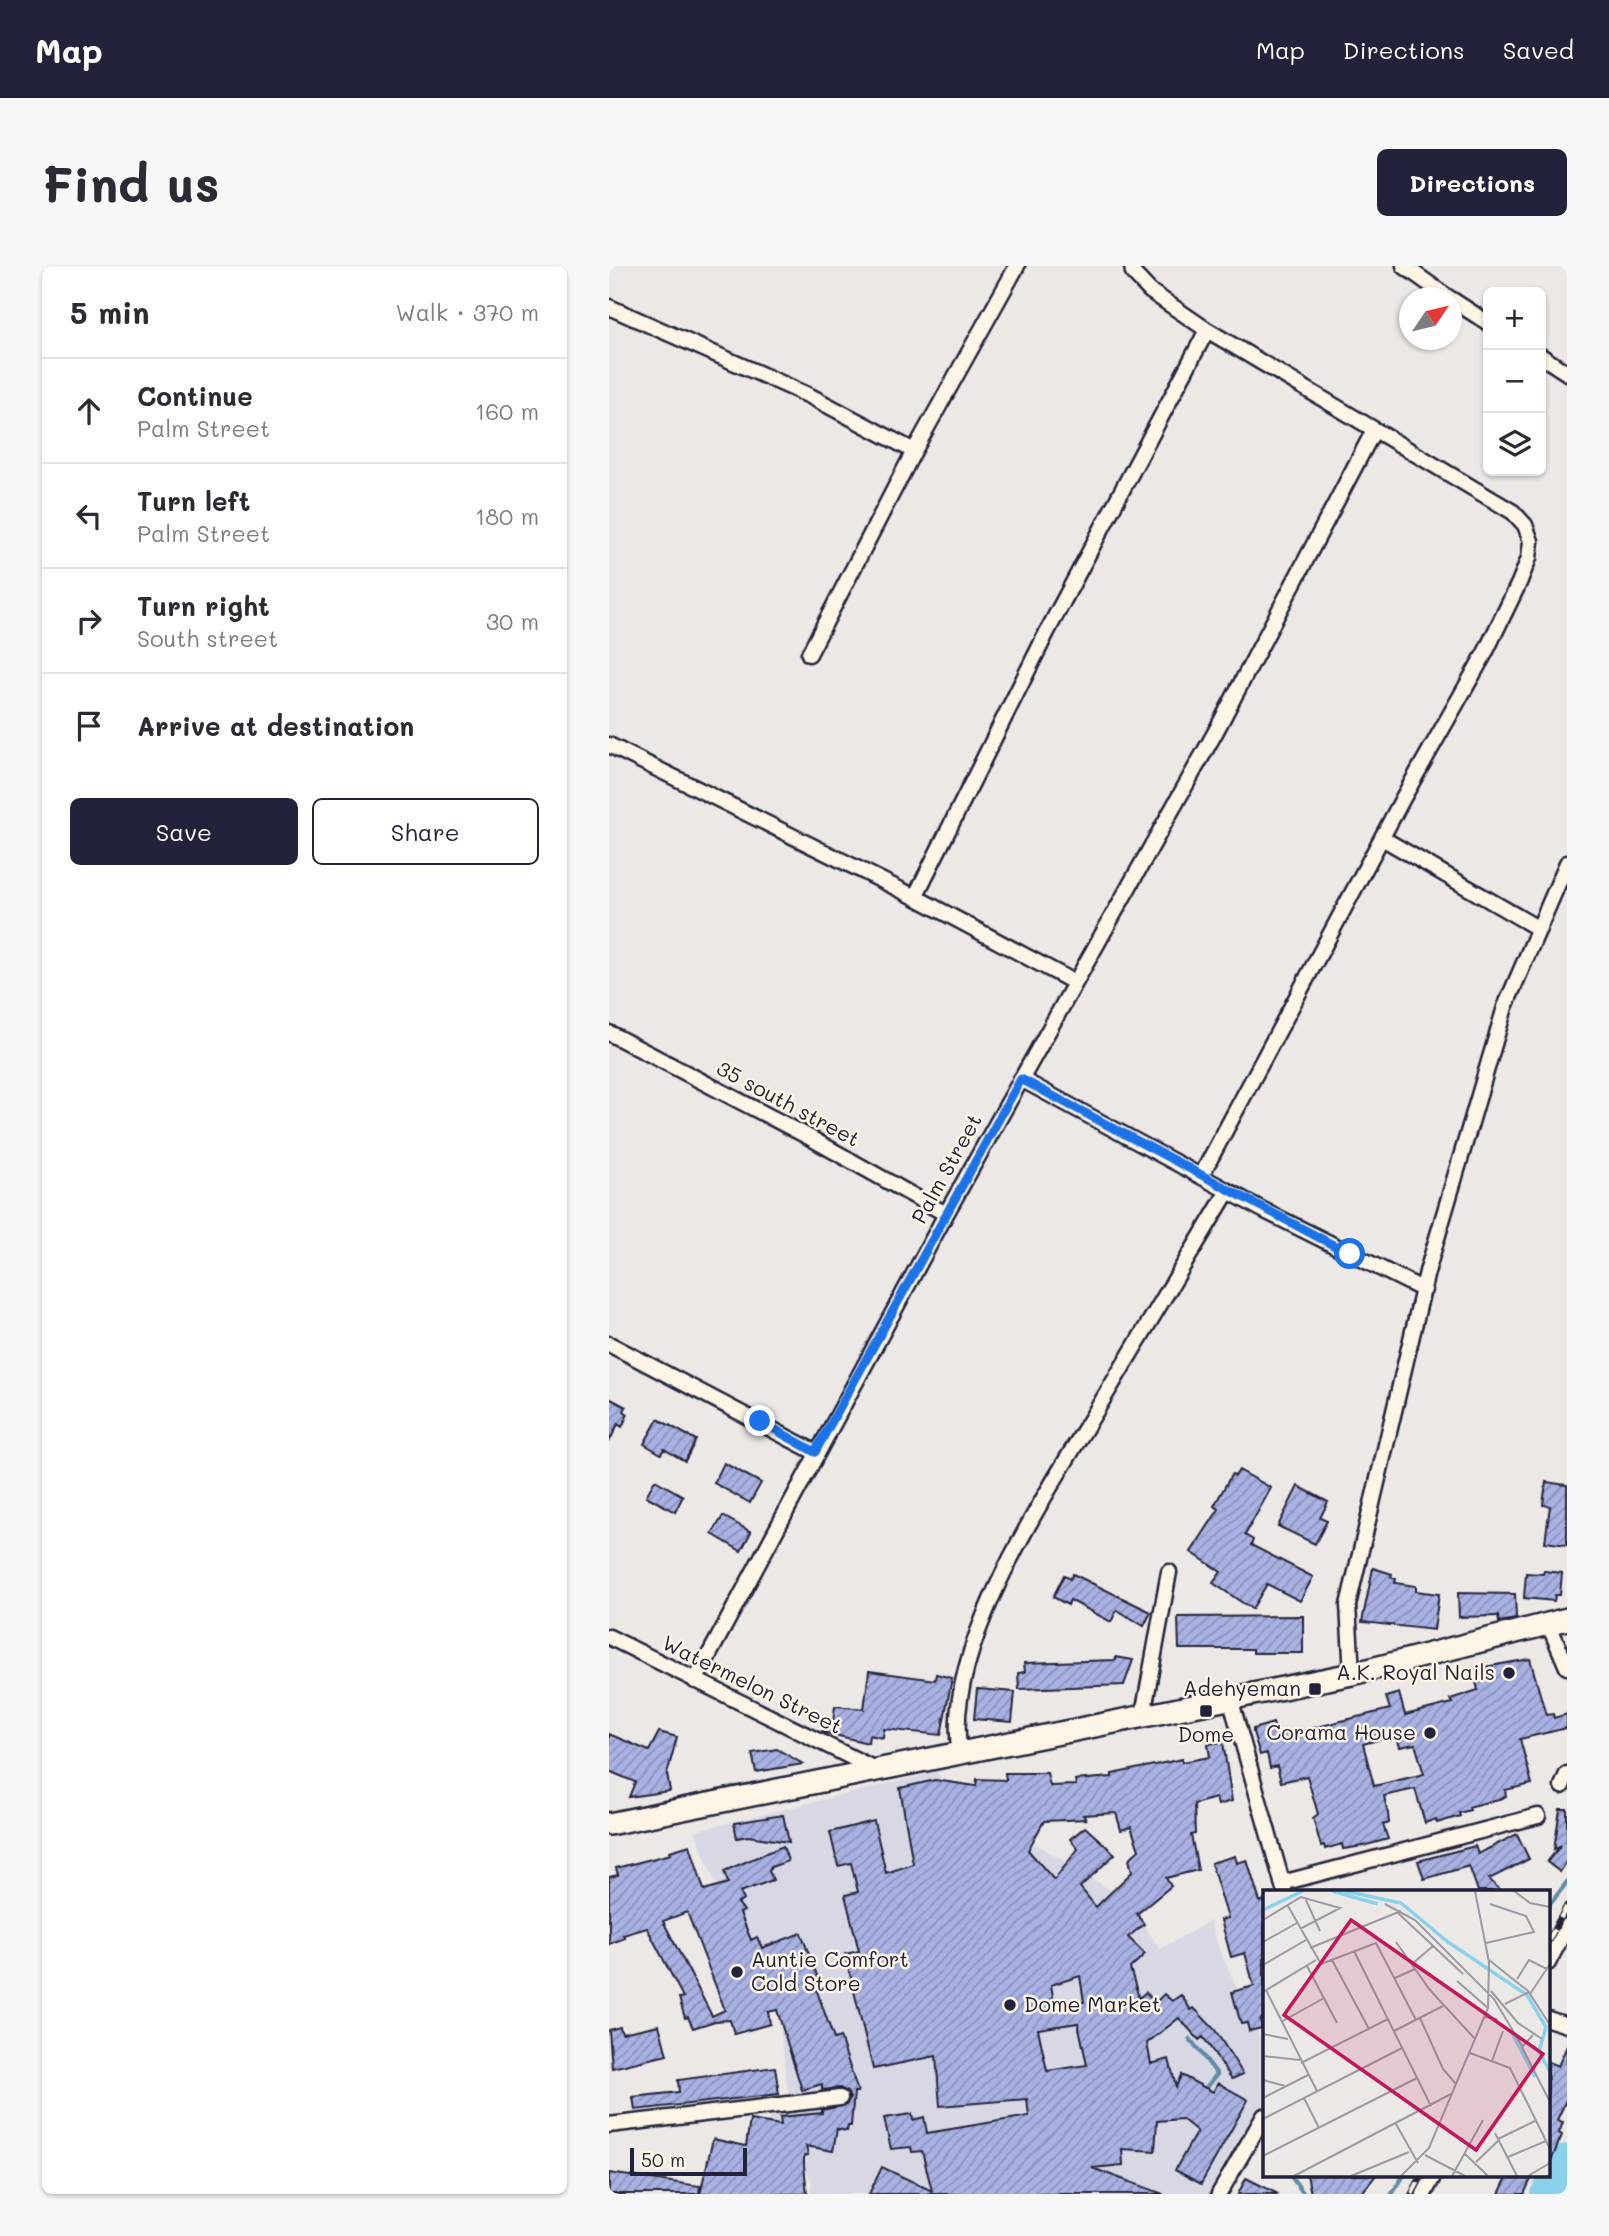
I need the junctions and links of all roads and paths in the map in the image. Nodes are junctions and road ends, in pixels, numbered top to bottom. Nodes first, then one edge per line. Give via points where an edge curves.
1 (1017, 266) edge
2 (1132, 266) edge
3 (1404, 266) edge
4 (1434, 287) edge
5 (1462, 306) edge
6 (609, 307) edge
7 (1483, 320) edge
8 (1207, 330) junction
9 (1546, 359) edge
10 (1567, 373) edge
11 (1374, 430) junction
12 (914, 450) junction
13 (809, 654) dead end
14 (609, 745) edge
15 (1381, 838) junction
16 (1567, 863) edge
17 (1563, 884) edge
18 (915, 897) junction
19 (1539, 929) junction
20 (1074, 982) junction
21 (609, 1033) edge
22 (1021, 1079) junction
23 (1201, 1176) junction
24 (1228, 1191) junction
25 (946, 1214) junction
26 (1424, 1290) junction
27 (609, 1344) edge
28 (815, 1452) junction
29 (1169, 1572) dead end
30 (1558, 1622) edge
31 (609, 1637) edge
32 (1567, 1667) edge
33 (1352, 1674) junction
34 (695, 1681) junction
35 (1230, 1698) junction
36 (1143, 1715) junction
37 (960, 1753) junction
38 (878, 1770) junction
39 (1538, 1816) dead end
40 (609, 1825) edge
41 (1284, 1887) edge
42 (1567, 1926) edge
43 (1549, 1961) edge
44 (1549, 2019) edge
45 (1567, 2025) edge
46 (840, 2098) dead end
47 (1263, 2118) edge
48 (609, 2125) edge
49 (1433, 2176) edge
50 (1219, 2194) edge
51 (1424, 2194) edge

1 - 12 street
2 - 8 street via 1150,291
3 - 4 street
5 - 7 street
6 - 12 street via 810,396
8 - 11 street
8 - 18 street via 1054,618
9 - 10 street
11 - 15 street via 1513,512 1531,541 1519,583 1485,653
11 - 20 street, Palm Street via 1216,731
12 - 13 street
14 - 18 street
15 - 19 street
15 - 23 street
16 - 17 street
17 - 19 street
18 - 20 street
19 - 26 street via 1501,1020
20 - 22 street, Palm Street
21 - 25 street, 35 south street
22 - 23 street
22 - 25 street, Palm Street
23 - 24 street
24 - 26 street
24 - 37 street via 997,1588 968,1661 958,1711
25 - 28 street, Palm Street
26 - 33 street via 1348,1605
27 - 28 street
28 - 34 street, Palm Street
29 - 36 street
30 - 32 street
30 - 33 main road
31 - 34 street, Watermelon Street
33 - 35 main road
34 - 38 street, Watermelon Street
35 - 36 main road
35 - 41 street
36 - 37 main road
37 - 38 main road
38 - 40 main road
39 - 41 street
42 - 43 street
44 - 45 street
46 - 48 street
47 - 50 street
49 - 51 street

